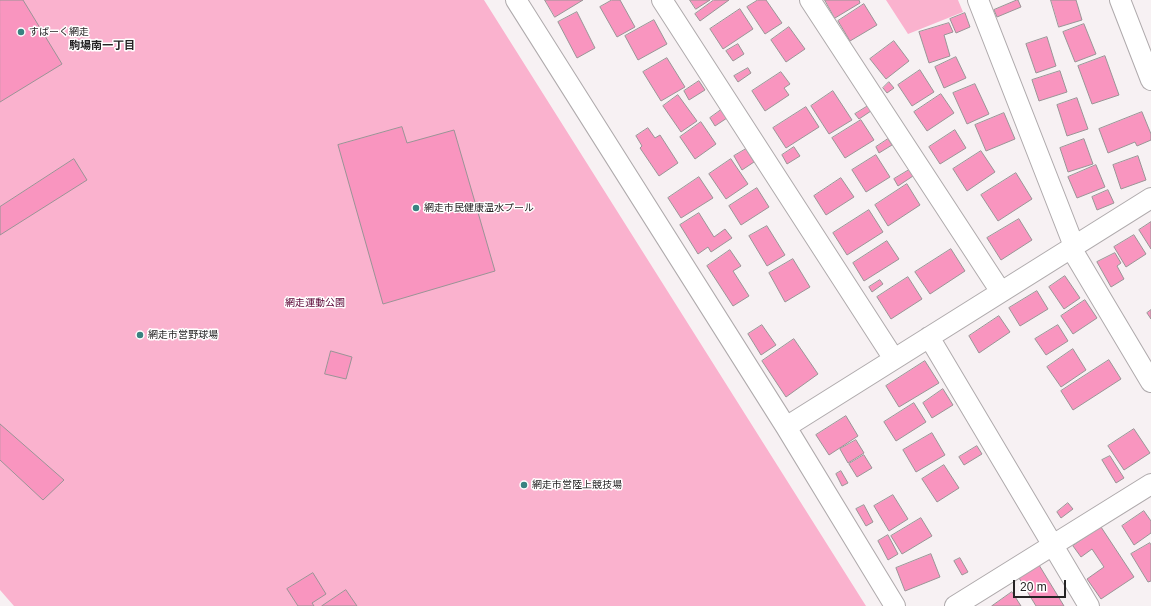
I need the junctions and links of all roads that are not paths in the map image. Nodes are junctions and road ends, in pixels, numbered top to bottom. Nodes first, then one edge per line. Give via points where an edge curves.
1 (516, 0) edge
2 (662, 0) edge
3 (810, 0) edge
4 (978, 0) edge
5 (1120, 0) edge
6 (1151, 80) edge
7 (1151, 198) edge
8 (1072, 247) junction
9 (1001, 292) junction
10 (929, 337) junction
11 (894, 359) junction
12 (1151, 382) edge
13 (786, 427) junction
14 (1151, 484) edge
15 (1052, 546) junction
16 (895, 606) edge
17 (955, 606) edge
18 (1088, 606) edge

1 - 13 street
2 - 11 street
3 - 9 street
4 - 8 street
5 - 6 street
7 - 8 street
8 - 9 street
8 - 12 street
9 - 10 street
10 - 11 street
10 - 15 street
11 - 13 street
13 - 16 street
14 - 15 street
15 - 17 street
15 - 18 street

